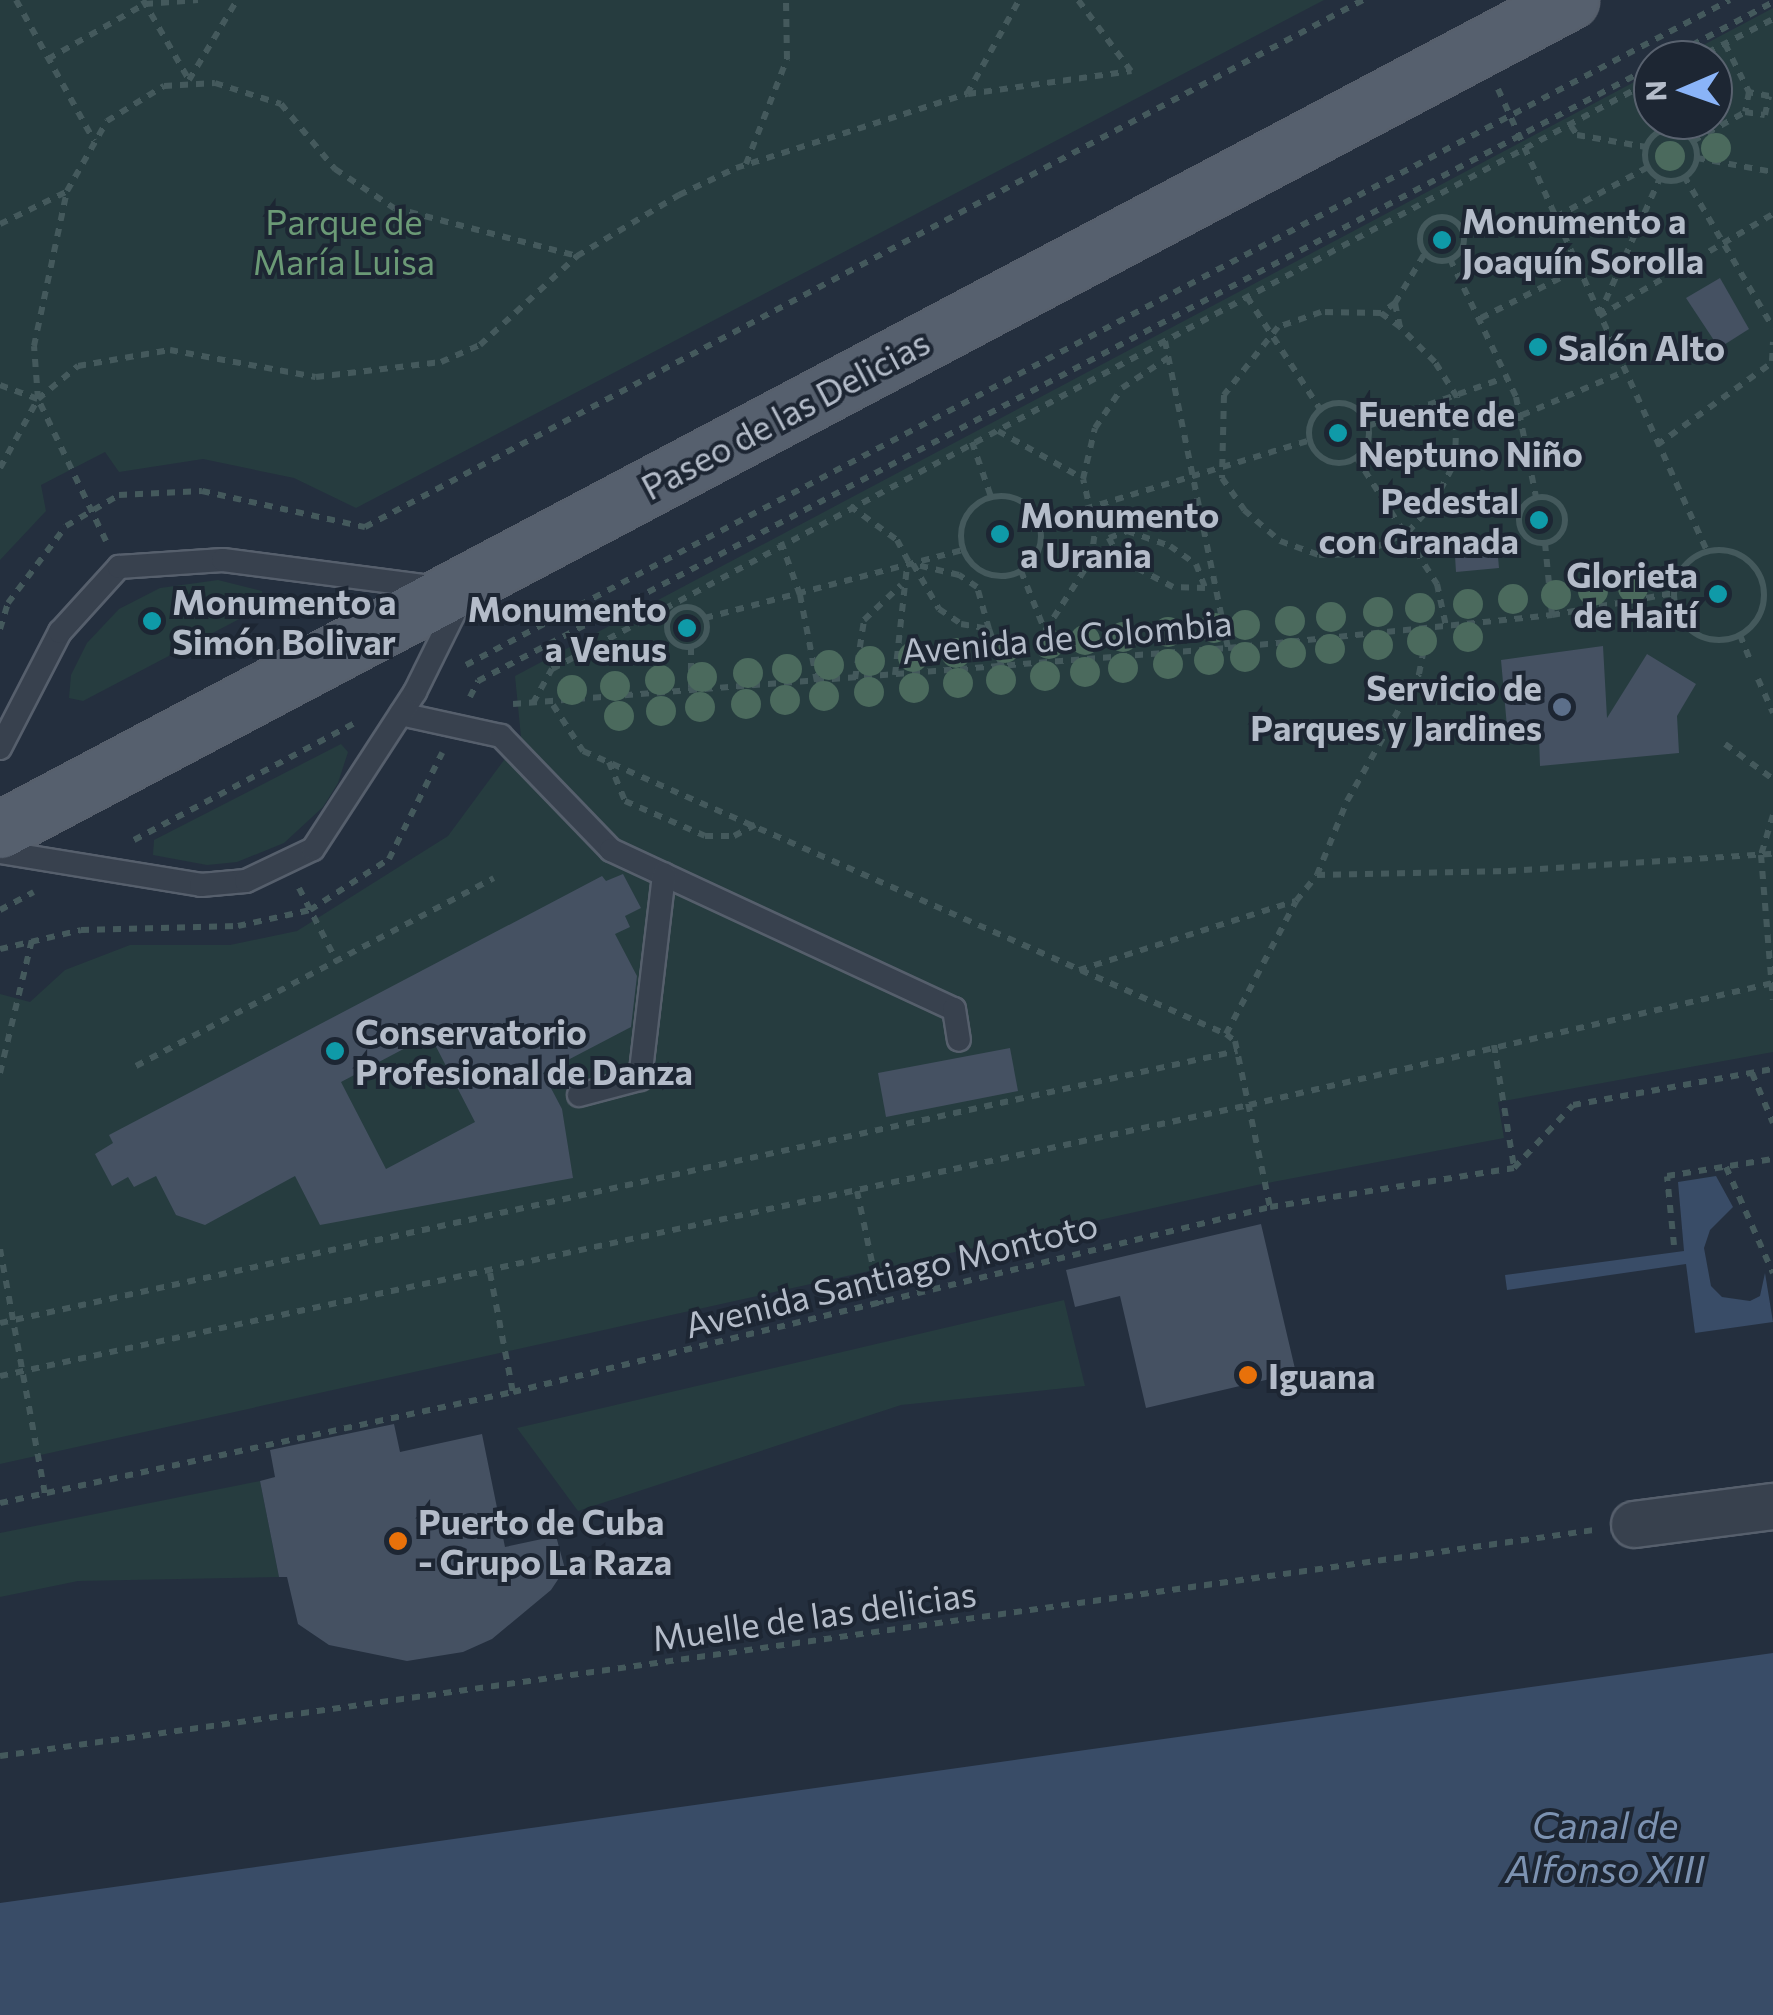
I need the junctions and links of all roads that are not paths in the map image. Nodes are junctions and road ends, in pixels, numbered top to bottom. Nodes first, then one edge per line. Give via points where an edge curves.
1 (1570, 0) edge
2 (460, 585) junction
3 (401, 714) junction
4 (0, 748) edge
5 (0, 830) edge
6 (0, 852) edge
7 (664, 874) junction
8 (959, 1040) dead end
9 (579, 1095) dead end
10 (1773, 1506) edge
11 (1634, 1524) road end

1 - 2 main road, Paseo de las Delicias
2 - 3 lane
2 - 4 lane via 224,560 119,567 60,632
2 - 5 main road, Paseo de las Delicias
3 - 6 lane via 312,849 246,880 201,885
3 - 7 lane via 459,720 501,736 611,850
7 - 8 lane via 954,1009
7 - 9 lane via 640,1079
10 - 11 street

